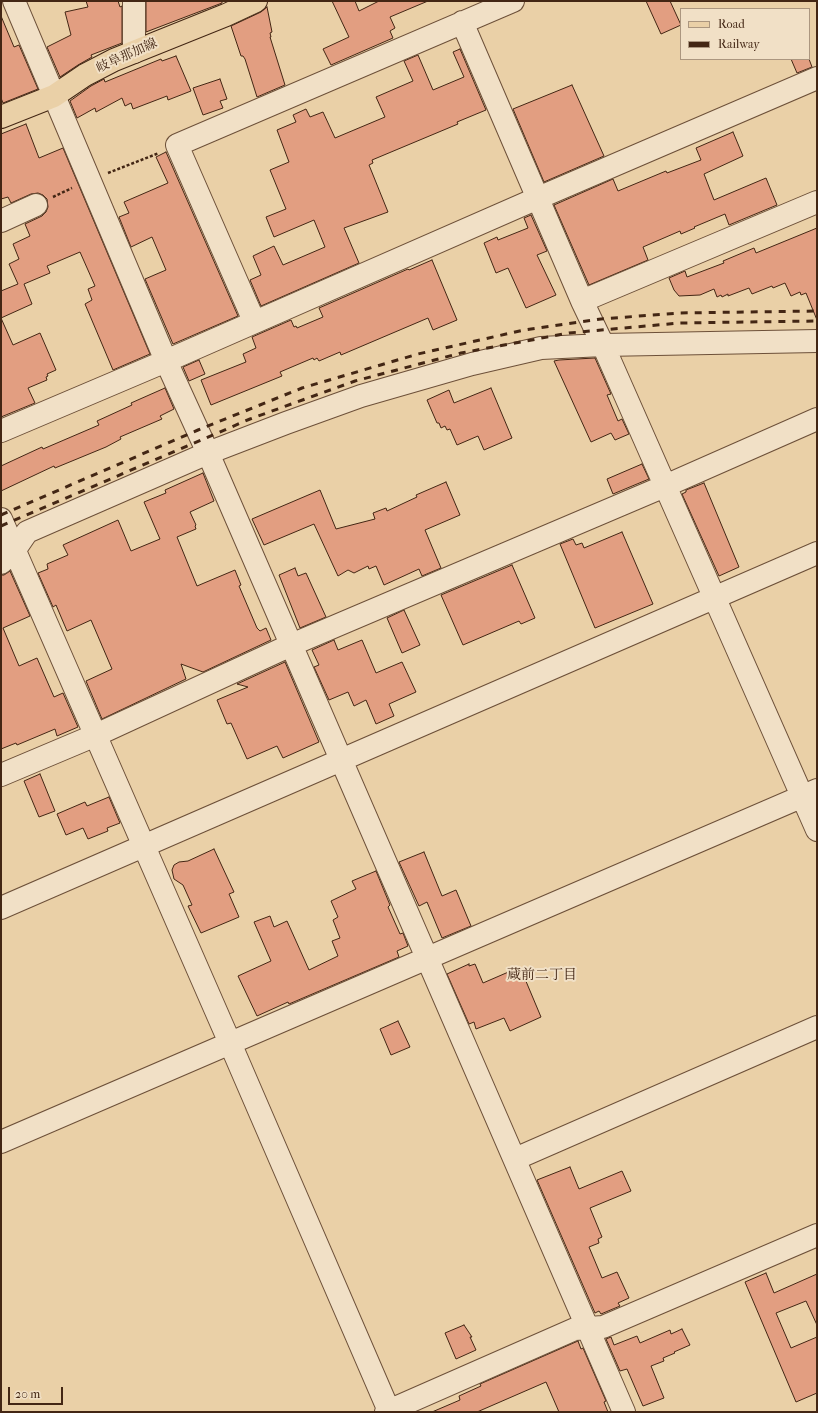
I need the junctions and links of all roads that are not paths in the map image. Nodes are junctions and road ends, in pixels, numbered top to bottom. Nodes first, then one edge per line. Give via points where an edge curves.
1 (14, 1) edge
2 (134, 1) edge
3 (256, 1) edge
4 (513, 1) edge
5 (462, 22) junction
6 (134, 52) junction
7 (817, 78) edge
8 (54, 96) junction
9 (1, 117) edge
10 (538, 198) junction
11 (817, 202) edge
12 (36, 205) dead end
13 (1, 221) edge
14 (582, 301) junction
15 (254, 321) junction
16 (817, 341) edge
17 (603, 345) junction
18 (166, 361) junction
19 (817, 419) edge
20 (1, 431) edge
21 (208, 453) junction
22 (665, 486) junction
23 (1, 519) edge
24 (817, 553) edge
25 (8, 557) edge
26 (714, 598) junction
27 (291, 645) junction
28 (96, 735) junction
29 (341, 760) junction
30 (1, 775) edge
31 (810, 793) edge
32 (817, 830) edge
33 (145, 846) junction
34 (1, 908) edge
35 (428, 958) junction
36 (817, 1027) edge
37 (230, 1043) junction
38 (1, 1142) edge
39 (515, 1159) junction
40 (817, 1235) edge
41 (588, 1328) junction
42 (388, 1411) edge
43 (624, 1412) edge

1 - 8 street
2 - 6 street
3 - 6 main road, 岐阜那加線 via 226,16
4 - 5 street
5 - 10 street
5 - 15 street via 177,145
6 - 8 main road, 岐阜那加線 via 85,75
7 - 10 street
8 - 9 main road, 岐阜那加線
8 - 18 street
10 - 14 street
10 - 15 street
11 - 14 street
12 - 13 street
14 - 17 street
15 - 18 street
16 - 17 street
17 - 21 street via 541,348 472,364 361,396
17 - 22 street
18 - 20 street
18 - 21 street
19 - 22 street
21 - 25 street via 27,532
21 - 27 street
22 - 26 street
22 - 27 street
23 - 25 street
24 - 26 street
25 - 28 street
26 - 29 street
26 - 31 street
27 - 28 street
27 - 29 street
28 - 30 street
28 - 33 street
29 - 33 street
29 - 35 street
31 - 32 street
31 - 35 street
33 - 34 street
33 - 37 street
35 - 37 street
35 - 39 street
36 - 39 street
37 - 38 street
37 - 42 street
39 - 41 street
40 - 41 street via 603,1327
41 - 42 street via 574,1329
41 - 43 street

